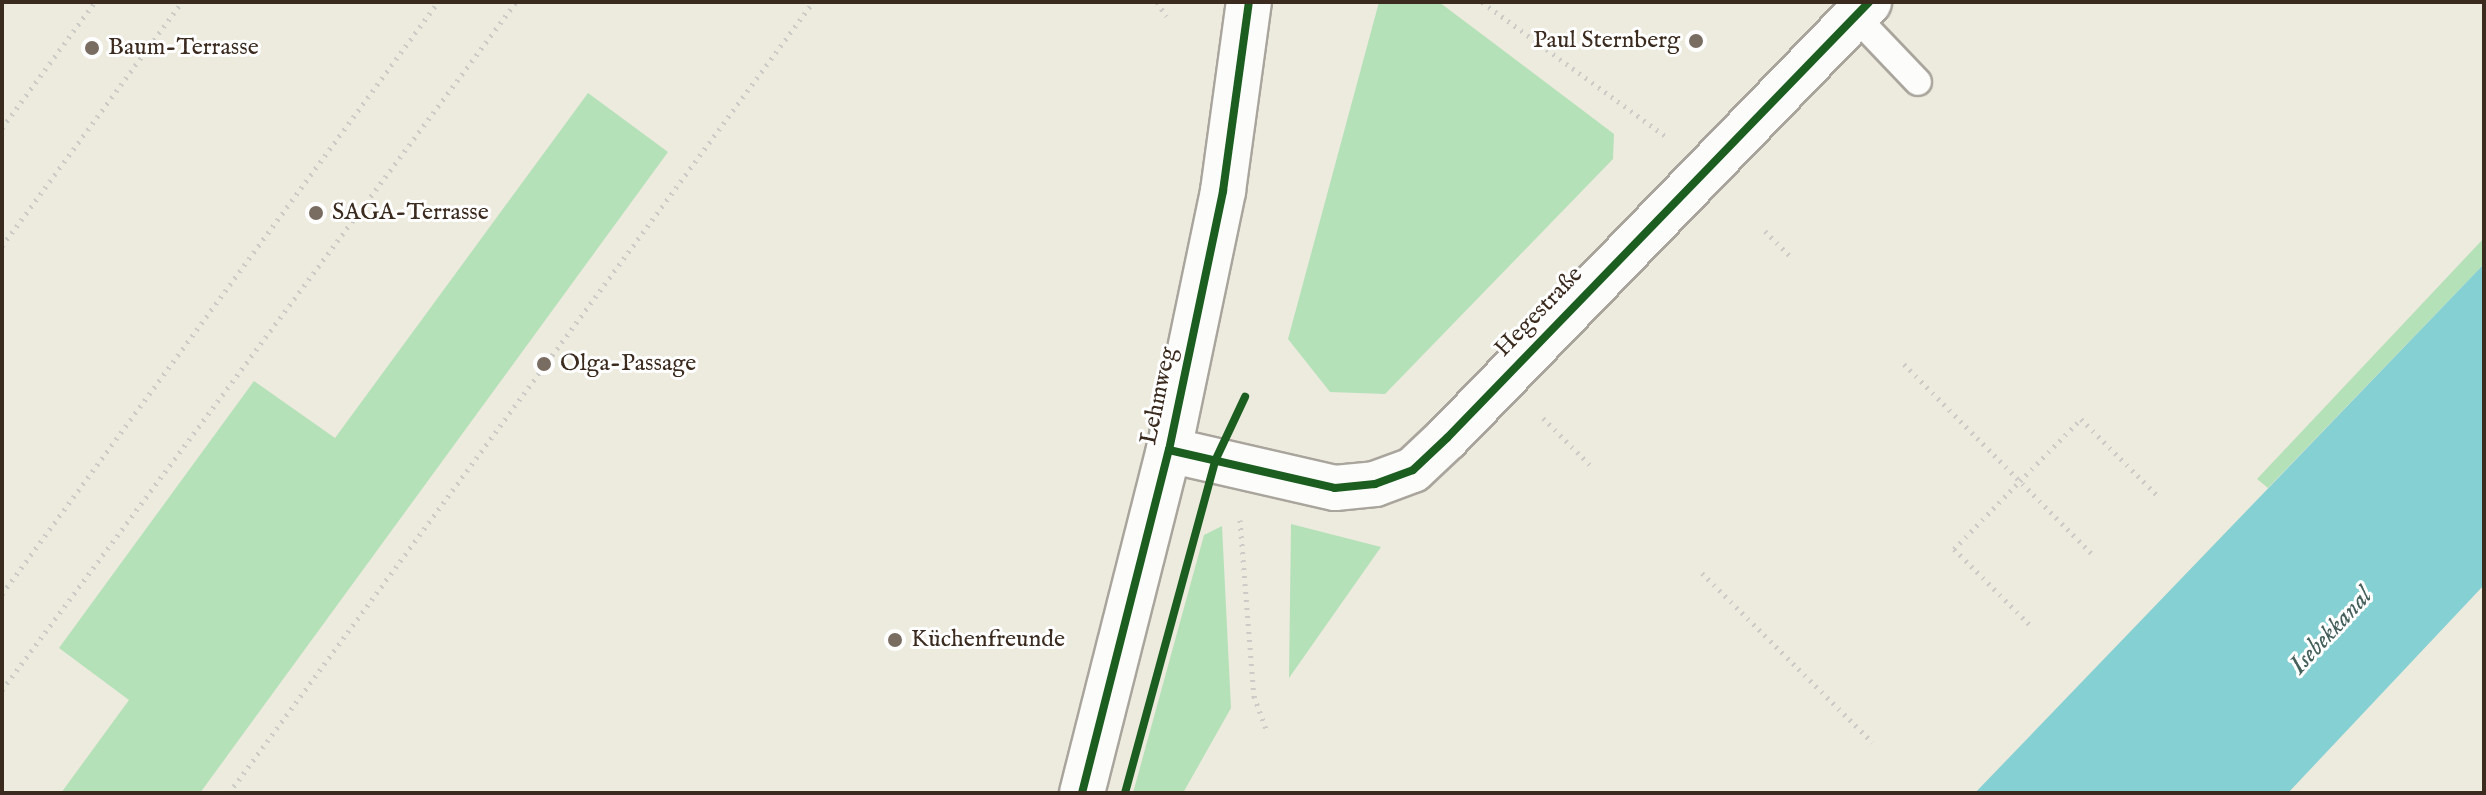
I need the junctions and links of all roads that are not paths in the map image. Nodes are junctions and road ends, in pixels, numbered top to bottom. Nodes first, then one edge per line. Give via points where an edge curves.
1 (1249, 2) edge
2 (1862, 9) edge
3 (1918, 82) dead end
4 (1169, 450) junction
5 (1082, 793) edge

1 - 4 street, Lehmweg via 1223,191
2 - 3 lane
2 - 4 street, Hegestraße via 1413,470 1375,484 1335,488
4 - 5 street, Lehmweg

